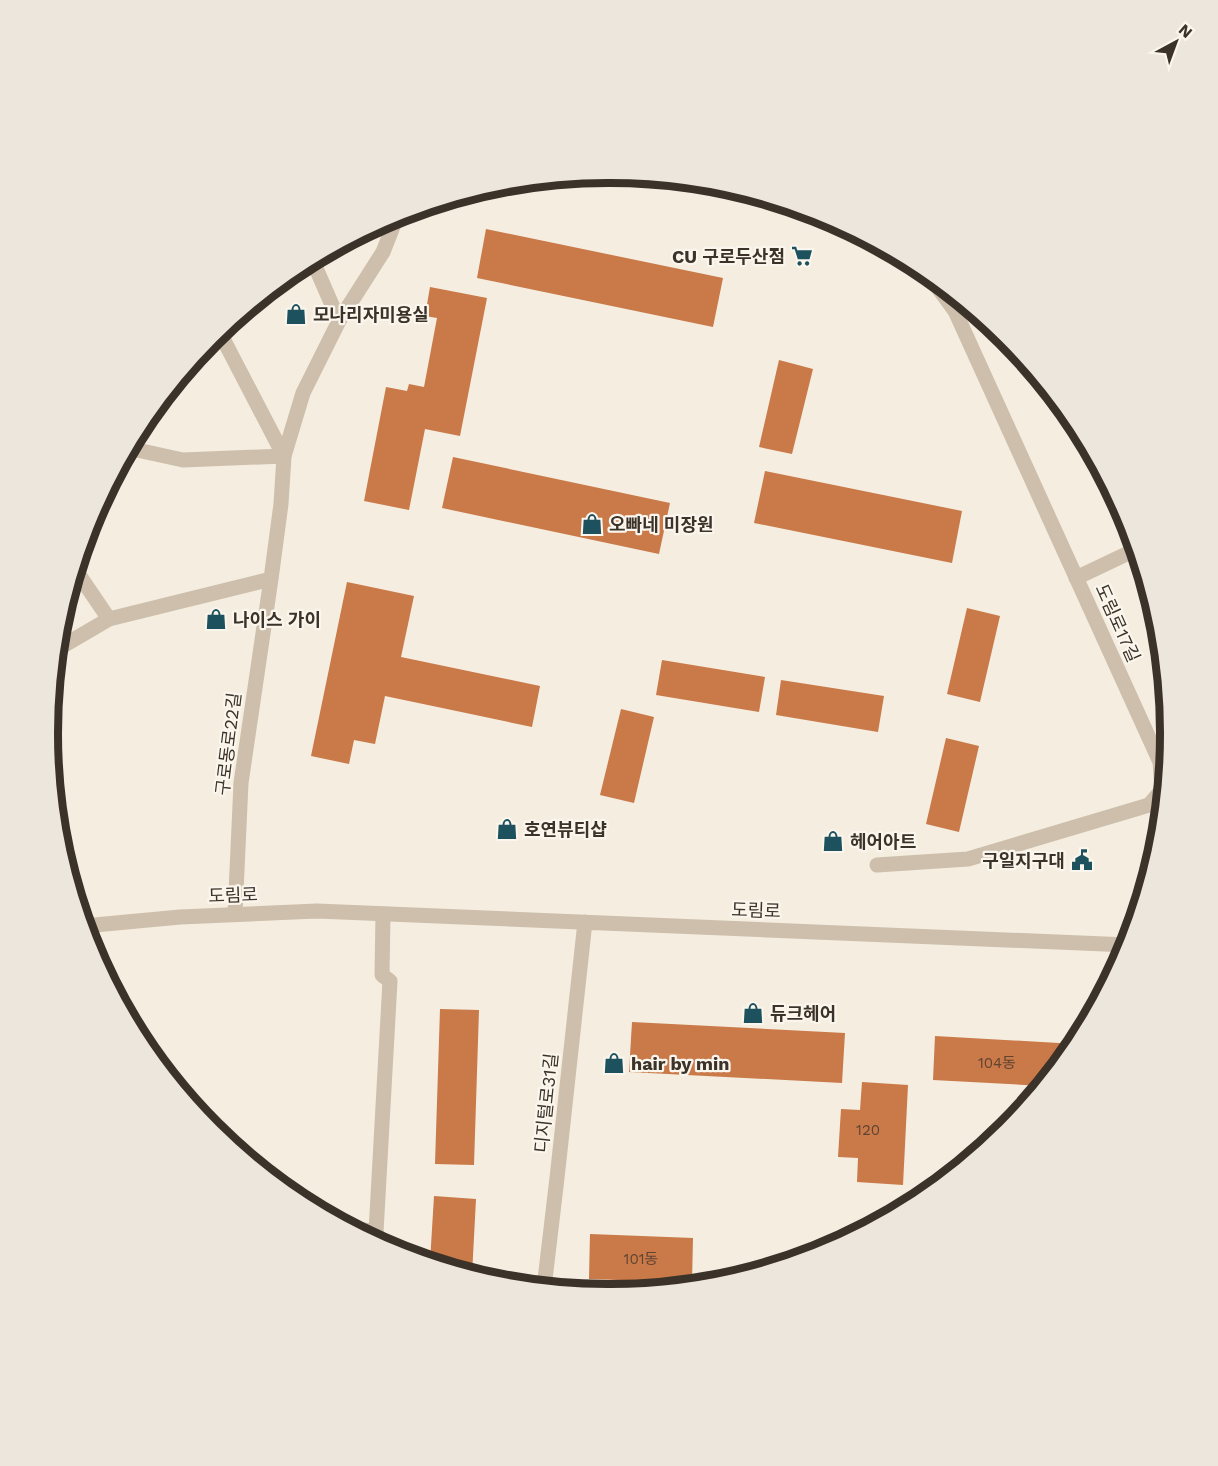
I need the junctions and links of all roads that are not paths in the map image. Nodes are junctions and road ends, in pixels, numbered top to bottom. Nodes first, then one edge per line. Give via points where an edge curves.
1 (393, 226) edge
2 (316, 267) edge
3 (944, 296) edge
4 (339, 321) junction
5 (224, 340) edge
6 (137, 450) edge
7 (284, 456) junction
8 (1129, 553) edge
9 (81, 578) edge
10 (1076, 578) junction
11 (271, 579) junction
12 (109, 620) junction
13 (66, 644) edge
14 (1159, 759) edge
15 (1156, 797) edge
16 (877, 865) dead end
17 (235, 914) junction
18 (383, 914) junction
19 (585, 922) junction
20 (93, 925) edge
21 (1118, 945) edge
22 (375, 1231) edge
23 (545, 1280) edge

1 - 4 street, 구로동로22길 via 383,252
2 - 4 street
3 - 10 street, 도림로17길 via 955,311
4 - 7 street, 구로동로22길 via 303,393
5 - 7 street
6 - 7 street via 183,460
7 - 11 street, 구로동로22길
8 - 10 street
9 - 12 street
10 - 14 street, 도림로17길
11 - 12 street
11 - 17 street, 구로동로22길 via 241,783
12 - 13 street
15 - 16 street, 도림로17길 via 1149,805 968,859
17 - 18 street, 도림로
17 - 20 street, 도림로
18 - 19 street, 도림로
18 - 22 street via 382,975 390,981
19 - 21 street, 도림로
19 - 23 street, 디지털로31길

